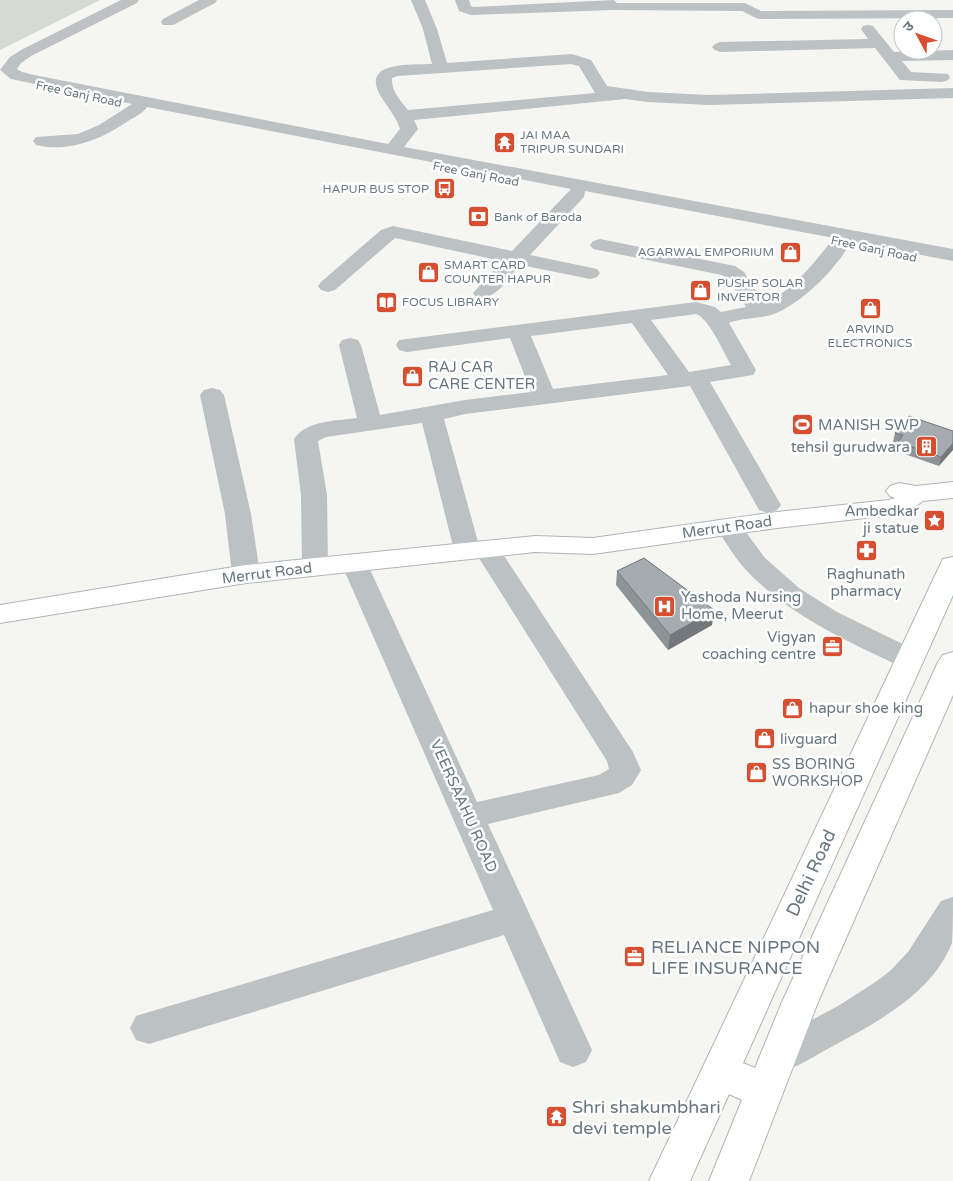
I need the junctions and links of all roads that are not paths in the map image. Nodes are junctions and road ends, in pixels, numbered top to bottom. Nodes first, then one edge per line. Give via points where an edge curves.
1 (118, 0) edge
2 (132, 0) edge
3 (210, 0) edge
4 (418, 0) edge
5 (462, 0) edge
6 (609, 3) edge
7 (541, 5) edge
8 (861, 14) junction
9 (953, 14) edge
10 (168, 22) dead end
11 (879, 43) junction
12 (720, 47) dead end
13 (953, 55) edge
14 (890, 57) junction
15 (0, 61) edge
16 (442, 68) junction
17 (0, 76) edge
18 (953, 77) edge
19 (953, 93) edge
20 (629, 94) junction
21 (139, 107) junction
22 (402, 116) junction
23 (42, 141) dead end
24 (392, 150) junction
25 (577, 194) junction
26 (841, 242) junction
27 (600, 244) dead end
28 (953, 255) edge
29 (517, 258) junction
30 (953, 266) edge
31 (590, 273) dead end
32 (328, 286) dead end
33 (483, 293) dead end
34 (759, 311) junction
35 (637, 315) junction
36 (718, 320) junction
37 (518, 330) junction
38 (350, 345) dead end
39 (407, 345) dead end
40 (691, 379) junction
41 (212, 395) dead end
42 (545, 397) junction
43 (433, 414) junction
44 (370, 423) junction
45 (953, 490) edge
46 (916, 494) junction
47 (768, 505) junction
48 (728, 526) junction
49 (535, 544) junction
50 (477, 549) junction
51 (354, 562) junction
52 (953, 565) edge
53 (315, 567) junction
54 (246, 574) junction
55 (0, 614) edge
56 (910, 659) junction
57 (953, 662) edge
58 (468, 816) junction
59 (953, 911) edge
60 (514, 918) junction
61 (149, 1028) dead end
62 (573, 1050) dead end
63 (778, 1057) junction
64 (720, 1071) junction
65 (764, 1091) junction
66 (669, 1181) edge
67 (729, 1181) edge

1 - 15 street
2 - 24 street via 26,53 8,70 34,80
3 - 10 street
4 - 16 street
5 - 7 street via 464,8 471,10
6 - 7 street
6 - 8 street via 745,6 758,15
8 - 9 street
8 - 11 street
11 - 12 street
11 - 14 street
13 - 14 street
14 - 18 street via 908,77
16 - 20 street via 579,60 585,63 601,90
16 - 22 street via 384,74 387,93
17 - 21 street, Free Ganj Road
19 - 20 street via 709,100
20 - 22 street
21 - 23 street via 85,138
21 - 25 street, Free Ganj Road
22 - 24 street via 409,129
24 - 28 street
25 - 26 street, Free Ganj Road
25 - 29 street
26 - 30 street, Free Ganj Road
26 - 34 street via 803,288 784,301
27 - 34 street via 728,270 737,276
29 - 31 street
29 - 32 street via 393,232
29 - 33 street
34 - 36 street
35 - 36 street via 703,308
35 - 37 street
35 - 40 street
36 - 40 street via 745,370
37 - 39 street
37 - 42 street
38 - 44 street
40 - 42 street
40 - 47 street via 699,382
41 - 54 street via 238,514
42 - 43 street
43 - 44 street
43 - 50 street
44 - 53 street via 313,432 306,439 314,495
45 - 46 main road, Merrut Road
46 - 47 main road, Merrut Road via 885,491
46 - 48 main road, Merrut Road via 892,507
47 - 49 main road, Merrut Road via 589,531
48 - 49 main road, Merrut Road via 593,546
48 - 56 street via 754,563 795,599
49 - 50 main road, Merrut Road
50 - 51 main road, Merrut Road
50 - 58 street via 622,760 625,770 621,777 608,785
51 - 53 main road, Merrut Road
51 - 58 street, VEERSAAHU ROAD
52 - 56 main road, Delhi Road
53 - 54 main road, Merrut Road
54 - 55 main road, Merrut Road
56 - 64 main road, Delhi Road
57 - 63 main road
58 - 60 street, VEERSAAHU ROAD
59 - 63 street via 915,969 892,990
60 - 61 street
60 - 62 street, VEERSAAHU ROAD
63 - 65 main road
64 - 65 main road
64 - 66 main road, Delhi Road
65 - 67 main road

